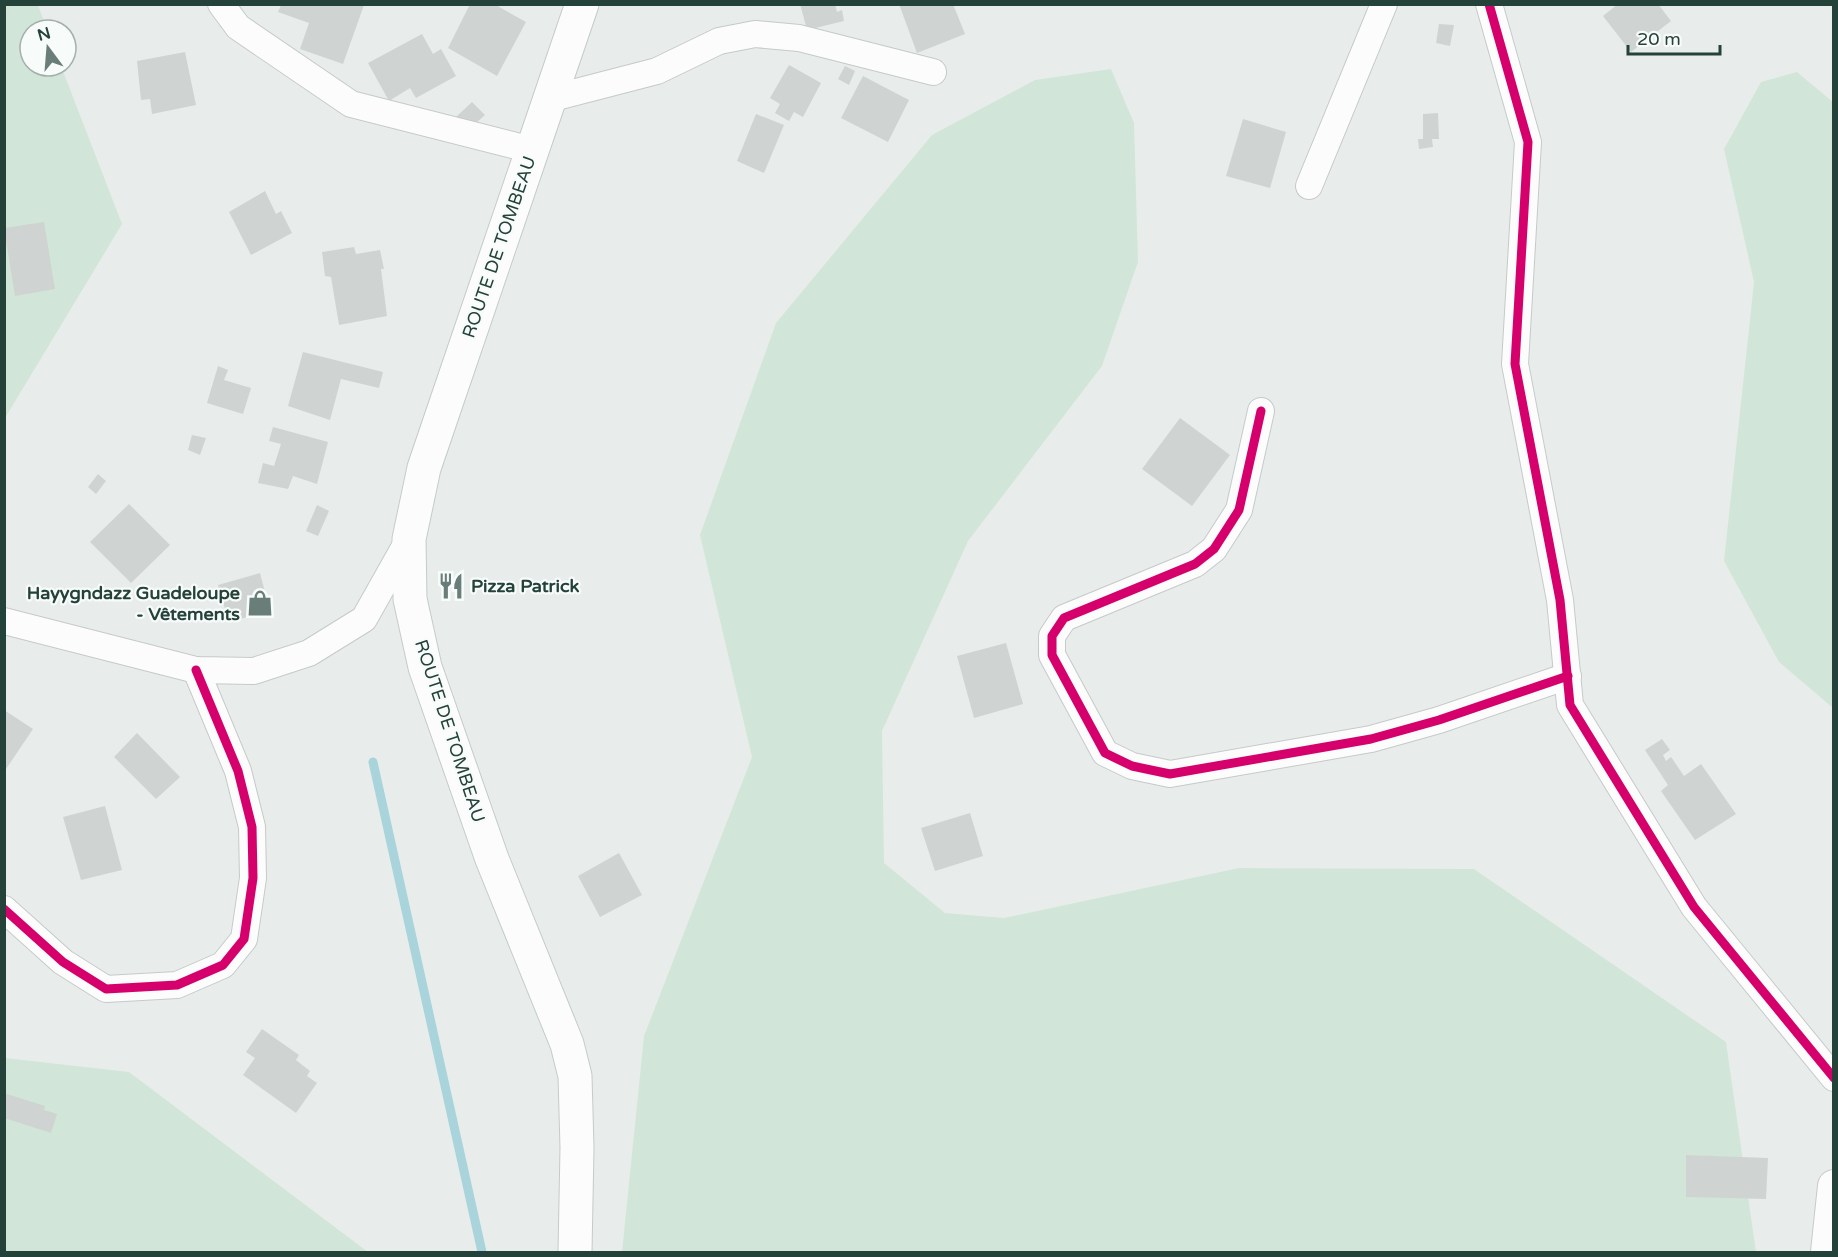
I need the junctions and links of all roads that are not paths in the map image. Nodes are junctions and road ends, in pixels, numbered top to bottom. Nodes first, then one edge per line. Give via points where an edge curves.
1 (221, 4) edge
2 (582, 4) edge
3 (1384, 4) edge
4 (1489, 4) edge
5 (933, 72) dead end
6 (549, 99) junction
7 (532, 150) junction
8 (1309, 186) dead end
9 (1261, 411) dead end
10 (409, 539) junction
11 (4, 621) edge
12 (196, 670) junction
13 (1568, 676) junction
14 (4, 909) edge
15 (1833, 1078) edge
16 (1833, 1186) edge
17 (575, 1252) edge
18 (1827, 1252) edge

1 - 7 street via 238,27 351,104
2 - 6 main road, ROUTE DE TOMBEAU
3 - 8 street
4 - 13 street via 1528,142 1515,364 1560,600
5 - 6 street via 799,38 755,34 719,41 657,71
6 - 7 main road, ROUTE DE TOMBEAU
7 - 10 main road, ROUTE DE TOMBEAU via 424,468
9 - 13 street via 1239,510 1214,549 1195,564 1064,618 1052,636 1052,655 1105,753 1132,766 1170,774 1371,739
10 - 12 street via 364,619 355,625 309,653 254,671
10 - 17 main road, ROUTE DE TOMBEAU via 410,599 425,667 492,859 567,1044 575,1076
11 - 12 street
12 - 14 street via 238,771 252,827 253,878 244,939 237,948 222,965 177,985 106,989 63,962
13 - 15 street via 1570,705 1694,907
16 - 18 street

